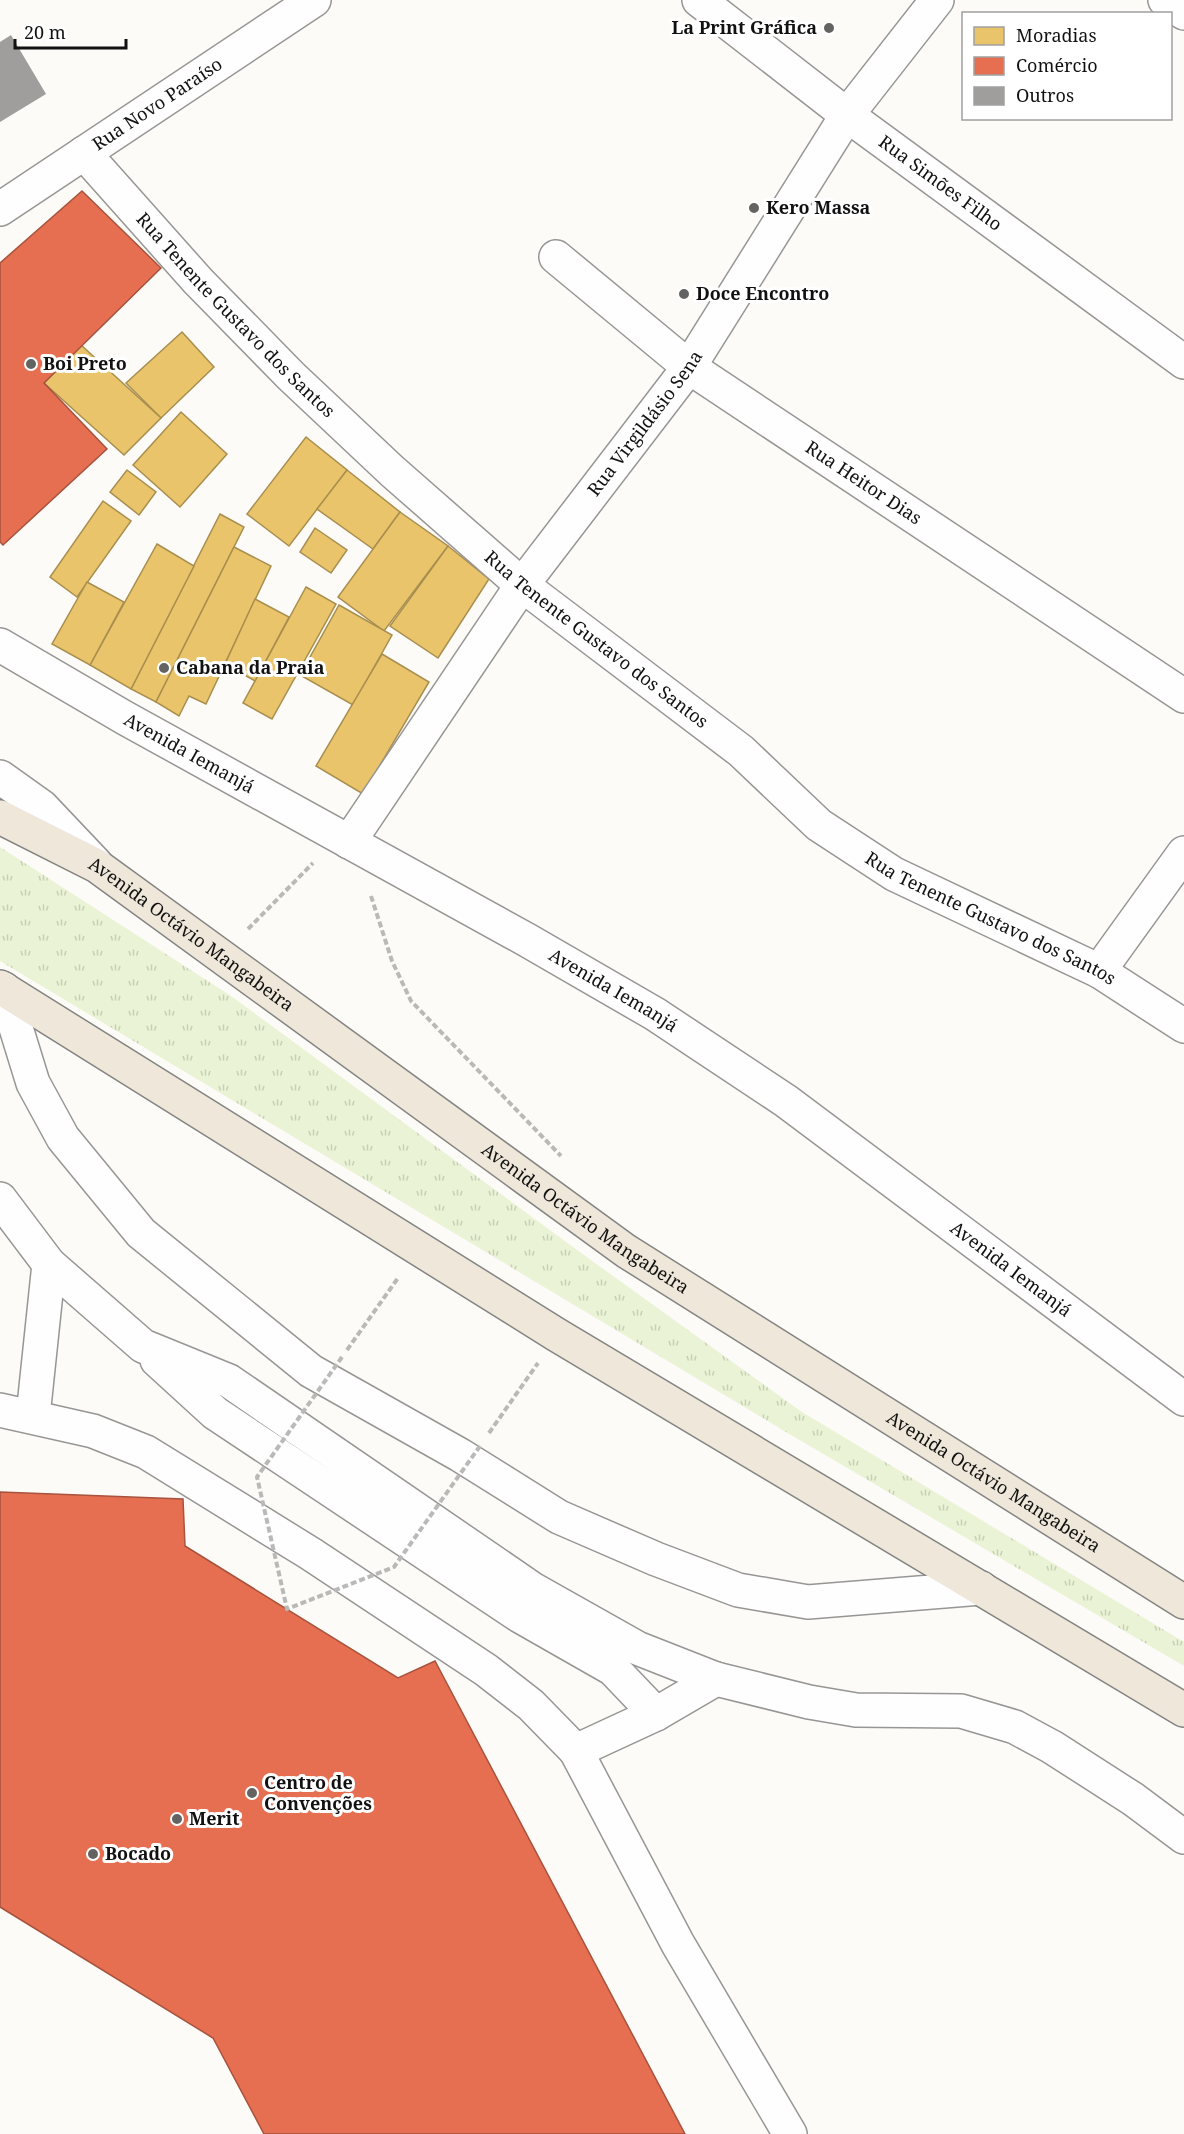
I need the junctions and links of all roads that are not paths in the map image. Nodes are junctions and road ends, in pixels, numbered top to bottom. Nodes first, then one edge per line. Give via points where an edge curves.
1 (314, 0) edge
2 (699, 0) edge
3 (937, 0) edge
4 (1165, 0) edge
5 (1184, 13) edge
6 (847, 115) junction
7 (84, 153) junction
8 (0, 209) edge
9 (555, 256) dead end
10 (1184, 362) edge
11 (689, 367) junction
12 (522, 585) junction
13 (0, 645) edge
14 (1184, 696) edge
15 (0, 777) edge
16 (0, 817) edge
17 (344, 840) junction
18 (1184, 853) edge
19 (97, 866) junction
20 (1099, 971) junction
21 (2, 988) edge
22 (1184, 1026) edge
23 (0, 1199) edge
24 (50, 1264) junction
25 (1184, 1400) edge
26 (0, 1410) edge
27 (33, 1416) junction
28 (981, 1588) junction
29 (1184, 1602) edge
30 (594, 1640) junction
31 (716, 1679) junction
32 (1183, 1711) edge
33 (656, 1714) junction
34 (576, 1752) junction
35 (1184, 1838) edge
36 (790, 2134) edge

1 - 7 street, Rua Novo Paraíso
2 - 6 street, Rua Simões Filho
3 - 6 street, Rua Virgildásio Sena
4 - 5 street
6 - 10 street, Rua Simões Filho
6 - 11 street, Rua Virgildásio Sena
7 - 8 street, Rua Novo Paraíso
7 - 12 street, Rua Tenente Gustavo dos Santos via 198,281 291,376
9 - 11 street, Rua Heitor Dias
11 - 12 street, Rua Virgildásio Sena
11 - 14 street, Rua Heitor Dias
12 - 17 street, Rua Virgildásio Sena
12 - 20 street, Rua Tenente Gustavo dos Santos via 741,751 819,825 894,874
13 - 17 street, Avenida Iemanjá
15 - 19 street via 42,807
16 - 19 main road, Avenida Octávio Mangabeira
17 - 25 street, Avenida Iemanjá via 655,1014 786,1101
18 - 20 street
19 - 29 main road, Avenida Octávio Mangabeira via 626,1251
20 - 22 street, Rua Tenente Gustavo dos Santos
21 - 28 main road via 557,1335
21 - 28 street via 33,1083 63,1138 141,1233 311,1371 460,1455 559,1517 738,1590 808,1602
23 - 24 street
24 - 27 street
24 - 30 street via 143,1346 229,1380 527,1603
26 - 27 street
27 - 34 street via 93,1431 146,1452 302,1548 486,1670 531,1706
28 - 32 main road
30 - 31 street via 637,1648
30 - 33 street via 613,1669
31 - 33 street
31 - 35 street via 856,1710 962,1711 1015,1727 1123,1792
33 - 34 street
34 - 36 street via 678,1944

